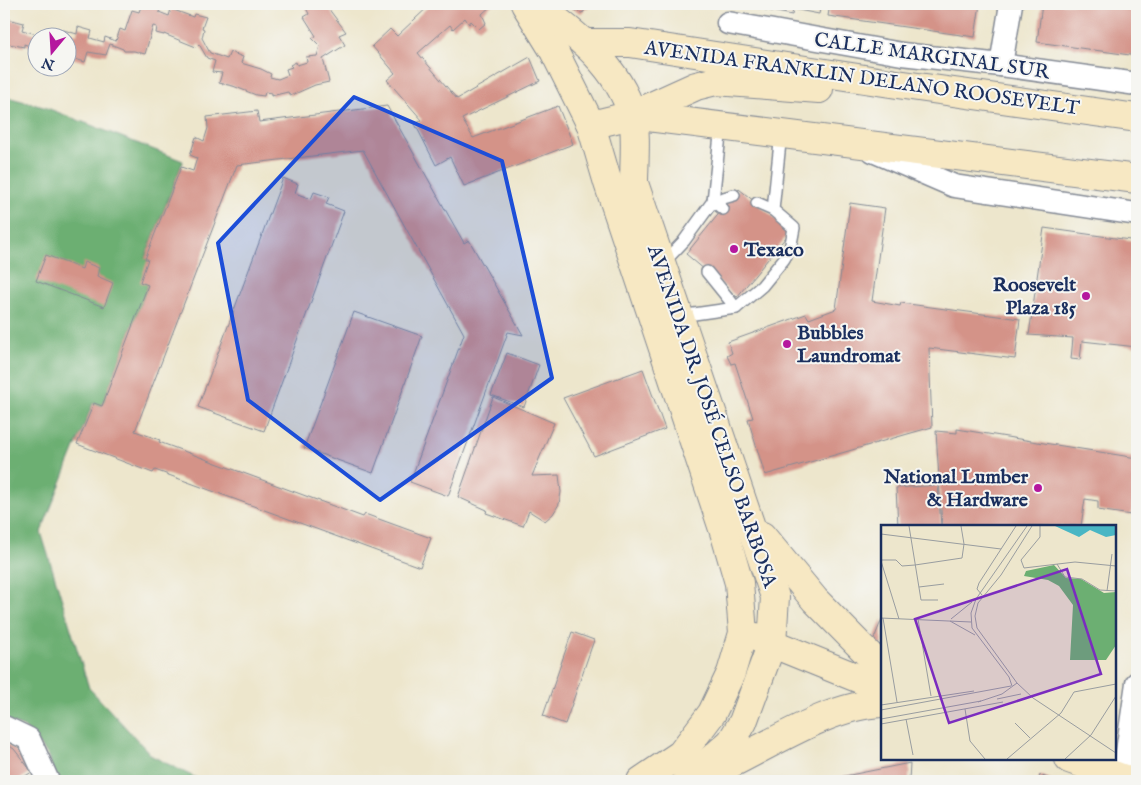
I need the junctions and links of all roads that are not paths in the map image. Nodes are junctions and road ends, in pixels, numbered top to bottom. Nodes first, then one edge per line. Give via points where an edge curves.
1 (525, 4) edge
2 (536, 4) edge
3 (1010, 4) edge
4 (728, 23) dead end
5 (587, 43) junction
6 (902, 54) junction
7 (1001, 64) junction
8 (897, 84) junction
9 (1137, 84) edge
10 (632, 115) junction
11 (1137, 118) edge
12 (591, 125) junction
13 (721, 126) junction
14 (781, 133) junction
15 (852, 142) junction
16 (1137, 179) edge
17 (734, 195) dead end
18 (713, 201) junction
19 (757, 203) dead end
20 (723, 210) dead end
21 (773, 210) junction
22 (1137, 214) edge
23 (774, 251) dead end
24 (784, 260) junction
25 (662, 264) junction
26 (707, 272) dead end
27 (753, 278) dead end
28 (762, 286) junction
29 (736, 308) junction
30 (680, 316) junction
31 (751, 522) junction
32 (743, 633) junction
33 (772, 643) junction
34 (881, 667) edge
35 (1137, 683) edge
36 (881, 688) edge
37 (881, 704) edge
38 (4, 727) edge
39 (1072, 760) edge
40 (1127, 780) edge
41 (48, 781) edge
42 (641, 781) edge
43 (687, 781) edge
44 (692, 781) edge

1 - 12 street, AVENIDA DR. JOSÉ CELSO BARBOSA via 554,51
2 - 5 street, AVENIDA DR. JOSÉ CELSO BARBOSA
3 - 7 street
4 - 6 street, CALLE MARGINAL SUR
5 - 8 street, AVENIDA FRANKLIN DELANO ROOSEVELT via 630,43
5 - 10 street, AVENIDA DR. JOSÉ CELSO BARBOSA via 613,74
6 - 7 street, CALLE MARGINAL SUR
6 - 8 street
7 - 9 street, CALLE MARGINAL SUR
8 - 10 street via 826,89 716,81 696,86
8 - 11 street, AVENIDA FRANKLIN DELANO ROOSEVELT
10 - 12 street
10 - 13 street
10 - 25 street, AVENIDA DR. JOSÉ CELSO BARBOSA via 634,183
12 - 32 street, AVENIDA DR. JOSÉ CELSO BARBOSA via 726,538 739,583
13 - 14 street
13 - 18 lane
14 - 15 street
14 - 21 lane
15 - 16 street
15 - 22 street via 954,186
17 - 18 lane
18 - 20 lane
18 - 25 lane via 687,245
19 - 21 lane
21 - 24 lane via 794,228
23 - 24 lane
24 - 28 lane
25 - 30 street, AVENIDA DR. JOSÉ CELSO BARBOSA
26 - 29 lane
27 - 28 lane
28 - 29 lane
29 - 30 lane
30 - 31 street, AVENIDA DR. JOSÉ CELSO BARBOSA
31 - 33 street, AVENIDA DR. JOSÉ CELSO BARBOSA via 775,597
31 - 34 street via 815,600
32 - 33 street
32 - 42 street, AVENIDA DR. JOSÉ CELSO BARBOSA via 731,673 712,713 681,754
33 - 36 street
33 - 43 street, AVENIDA DR. JOSÉ CELSO BARBOSA via 751,705 731,742
35 - 40 street
37 - 44 street via 835,712 733,764
38 - 41 street via 29,739
39 - 40 street

